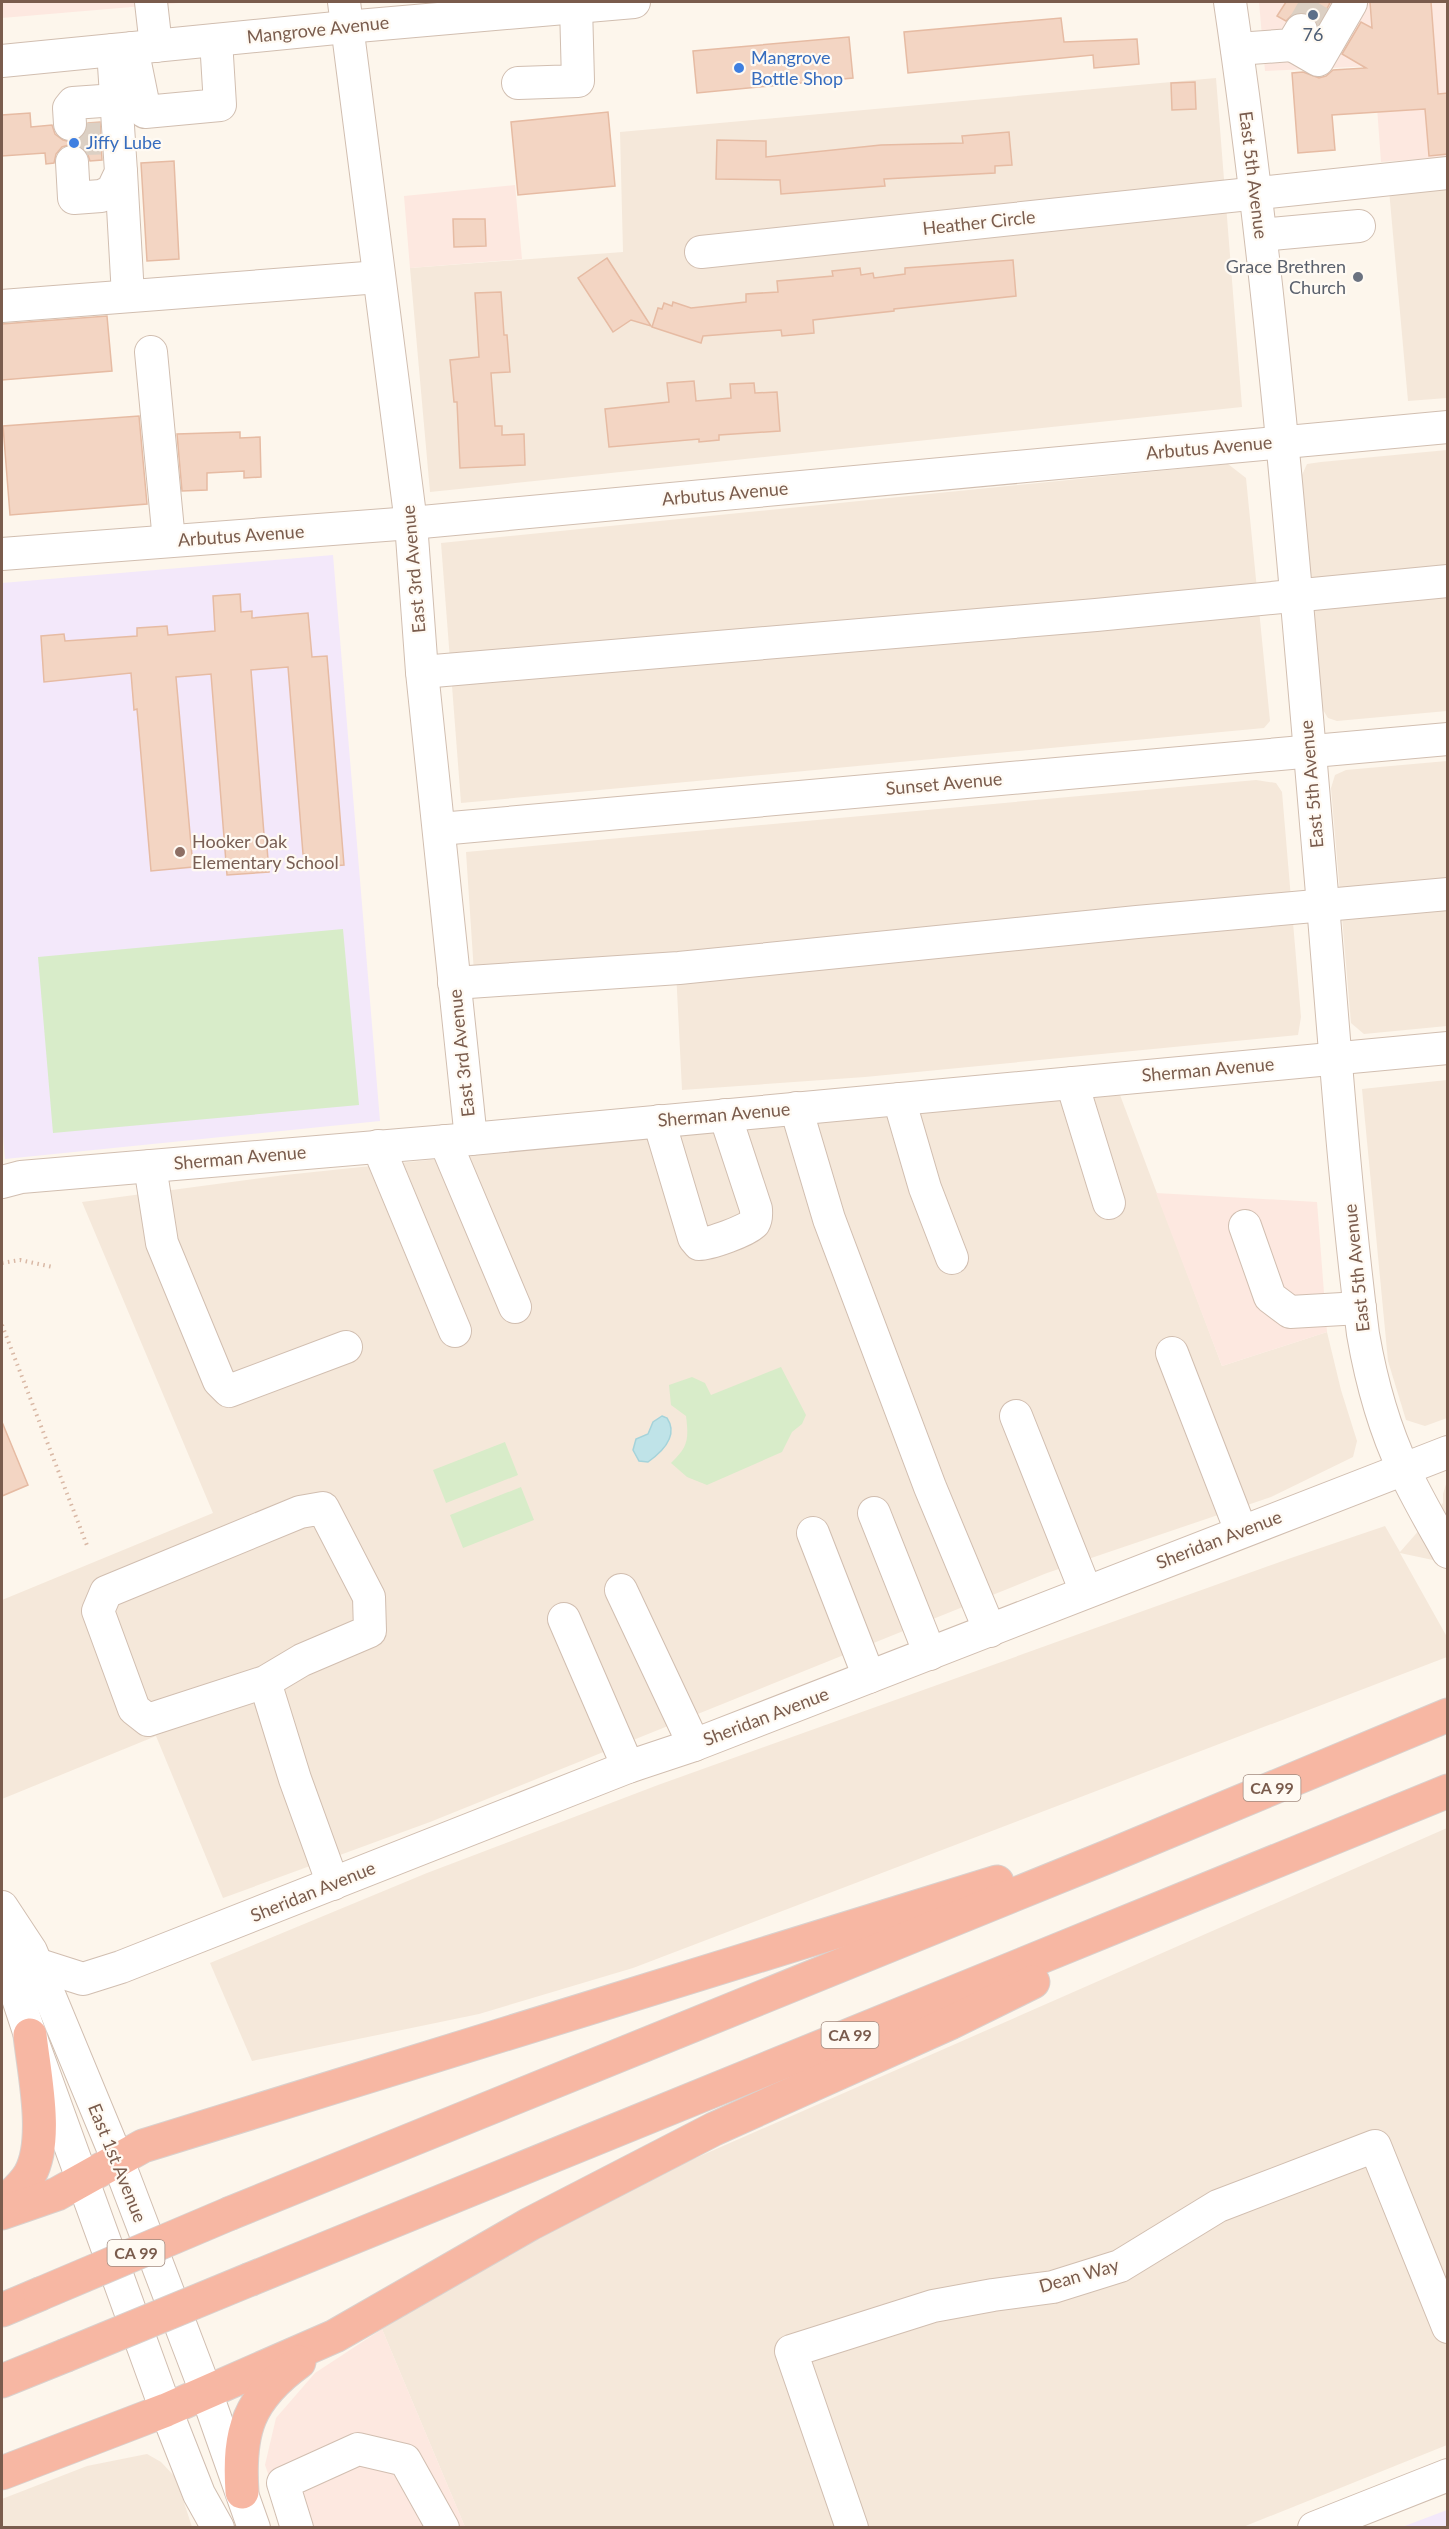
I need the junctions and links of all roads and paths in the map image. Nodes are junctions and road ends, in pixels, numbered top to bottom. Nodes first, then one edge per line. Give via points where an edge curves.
1 (151, 2) edge
2 (634, 2) edge
3 (1230, 2) edge
4 (1349, 2) edge
5 (576, 6) junction
6 (345, 14) edge
7 (216, 40) junction
8 (133, 48) junction
9 (1237, 48) junction
10 (2, 52) edge
11 (518, 83) dead end
12 (94, 164) junction
13 (1448, 174) edge
14 (1257, 194) junction
15 (1359, 226) dead end
16 (1261, 235) junction
17 (701, 252) dead end
18 (379, 277) junction
19 (128, 296) junction
20 (2, 306) edge
21 (151, 352) dead end
22 (1448, 427) edge
23 (1282, 442) junction
24 (411, 523) junction
25 (169, 541) junction
26 (3, 545) edge
27 (1448, 581) edge
28 (1294, 595) junction
29 (422, 672) junction
30 (1448, 739) edge
31 (1309, 752) junction
32 (440, 829) junction
33 (1448, 894) edge
34 (1323, 904) junction
35 (454, 983) junction
36 (1448, 1048) edge
37 (1335, 1058) junction
38 (1072, 1083) junction
39 (898, 1099) junction
40 (796, 1108) junction
41 (725, 1115) junction
42 (659, 1121) junction
43 (458, 1140) junction
44 (378, 1146) junction
45 (150, 1166) junction
46 (2, 1182) edge
47 (1109, 1203) dead end
48 (1245, 1226) dead end
49 (952, 1258) dead end
50 (2, 1263) edge
51 (53, 1266) dead end
52 (515, 1307) dead end
53 (1360, 1308) junction
54 (2, 1325) edge
55 (455, 1331) dead end
56 (346, 1347) dead end
57 (1172, 1353) dead end
58 (1016, 1416) dead end
59 (1448, 1452) edge
60 (1404, 1469) junction
61 (874, 1513) dead end
62 (1241, 1531) junction
63 (813, 1533) dead end
64 (88, 1548) dead end
65 (1448, 1552) edge
66 (621, 1590) dead end
67 (1086, 1592) junction
68 (564, 1619) dead end
69 (990, 1631) junction
70 (930, 1653) junction
71 (869, 1677) junction
72 (265, 1682) junction
73 (1442, 1717) edge
74 (694, 1745) junction
75 (628, 1767) junction
76 (1448, 1791) edge
77 (1107, 1857) junction
78 (333, 1884) junction
79 (2, 1907) edge
80 (1119, 1926) junction
81 (2, 1937) edge
82 (83, 1979) junction
83 (17, 1982) edge
84 (16, 2031) edge
85 (65, 2033) junction
86 (118, 2161) junction
87 (81, 2179) junction
88 (2, 2204) edge
89 (2, 2213) edge
90 (2, 2310) edge
91 (1448, 2327) edge
92 (335, 2336) junction
93 (2, 2381) edge
94 (206, 2392) junction
95 (166, 2410) junction
96 (2, 2473) edge
97 (1448, 2475) edge
98 (242, 2492) junction
99 (218, 2528) edge
100 (254, 2528) edge
101 (297, 2528) edge
102 (442, 2528) edge
103 (852, 2528) edge
104 (1314, 2528) edge

1 - 8 street
2 - 5 street, Mangrove Avenue
3 - 9 street, East 5th Avenue
4 - 9 street via 1318,60 1296,37
5 - 6 street, Mangrove Avenue
5 - 11 street via 578,81
6 - 7 street, Mangrove Avenue
6 - 18 street, East 3rd Avenue
7 - 8 street, Mangrove Avenue
7 - 8 street via 220,105 145,112
8 - 10 street, Mangrove Avenue
8 - 12 street via 91,112
9 - 14 street, East 5th Avenue
12 - 12 street via 112,191 87,197
12 - 19 street
13 - 14 street, Heather Circle
14 - 16 street, East 5th Avenue
14 - 17 street, Heather Circle
15 - 16 street
16 - 23 street, East 5th Avenue
18 - 19 street
18 - 24 street, East 3rd Avenue
19 - 20 street
21 - 25 street
22 - 23 street, Arbutus Avenue
23 - 24 street, Arbutus Avenue
23 - 28 street, East 5th Avenue
24 - 25 street, Arbutus Avenue
24 - 29 street, East 3rd Avenue
25 - 26 street, Arbutus Avenue
27 - 28 street
28 - 29 street
28 - 31 street, East 5th Avenue
29 - 32 street, East 3rd Avenue
30 - 31 street, Sunset Avenue
31 - 32 street, Sunset Avenue
31 - 34 street, East 5th Avenue
32 - 35 street, East 3rd Avenue
33 - 34 street
34 - 35 street via 679,968
34 - 37 street, East 5th Avenue
35 - 43 street, East 3rd Avenue
36 - 37 street, Sherman Avenue
37 - 38 street, Sherman Avenue
37 - 53 street, East 5th Avenue
38 - 39 street, Sherman Avenue
38 - 47 street
39 - 40 street, Sherman Avenue
39 - 49 street via 925,1188
40 - 41 street, Sherman Avenue
40 - 69 street via 829,1219 930,1487
41 - 42 street, Sherman Avenue
41 - 42 street via 757,1218 750,1227 707,1244 699,1244 694,1238
42 - 43 street, Sherman Avenue
43 - 44 street, Sherman Avenue
43 - 52 street, East 3rd Avenue
44 - 45 street, Sherman Avenue
44 - 55 street
45 - 46 street, Sherman Avenue
45 - 56 street via 162,1243 219,1381 229,1391
48 - 53 street via 1270,1297 1290,1312
50 - 51 path via 20,1260
53 - 60 street, East 5th Avenue via 1368,1360
54 - 64 path
57 - 62 street
58 - 67 street
59 - 60 street, Sheridan Avenue
60 - 62 street, Sheridan Avenue
60 - 65 street, East 5th Avenue
61 - 70 street
62 - 67 street, Sheridan Avenue
63 - 71 street
66 - 74 street
67 - 69 street, Sheridan Avenue
68 - 75 street
69 - 70 street, Sheridan Avenue
70 - 71 street, Sheridan Avenue
71 - 74 street, Sheridan Avenue
72 - 72 street via 302,1660 370,1631 369,1597 323,1508 300,1512 106,1592 98,1611 134,1709 148,1720
72 - 78 street
73 - 77 highway, CA 99
74 - 75 street, Sheridan Avenue
75 - 78 street, Sheridan Avenue
76 - 80 highway, CA 99
77 - 86 highway via 978,1887 143,2146
77 - 90 highway, CA 99, bridge
78 - 82 street, Sheridan Avenue
79 - 83 street, East 1st Avenue via 31,1951
80 - 92 highway via 1081,1959 950,2023 714,2129 530,2224
80 - 93 highway, CA 99, bridge
81 - 83 street, East 1st Avenue
82 - 83 street
82 - 85 street
83 - 84 street, East 1st Avenue
83 - 85 street, East 1st Avenue
84 - 87 street, East 1st Avenue
84 - 88 highway via 39,2135 31,2172
85 - 86 street, East 1st Avenue
86 - 87 highway
86 - 94 street, East 1st Avenue
87 - 89 highway via 57,2194
87 - 95 street, East 1st Avenue
91 - 103 street, Dean Way via 1375,2146 1218,2206 1120,2266 1053,2287 933,2306 791,2351
92 - 94 highway
92 - 98 highway via 276,2379 261,2396 243,2438
94 - 95 highway
94 - 98 street, East 1st Avenue
95 - 96 highway
95 - 99 street, East 1st Avenue via 199,2494
97 - 104 street
98 - 100 street, East 1st Avenue
101 - 102 street via 283,2482 357,2449 405,2460

